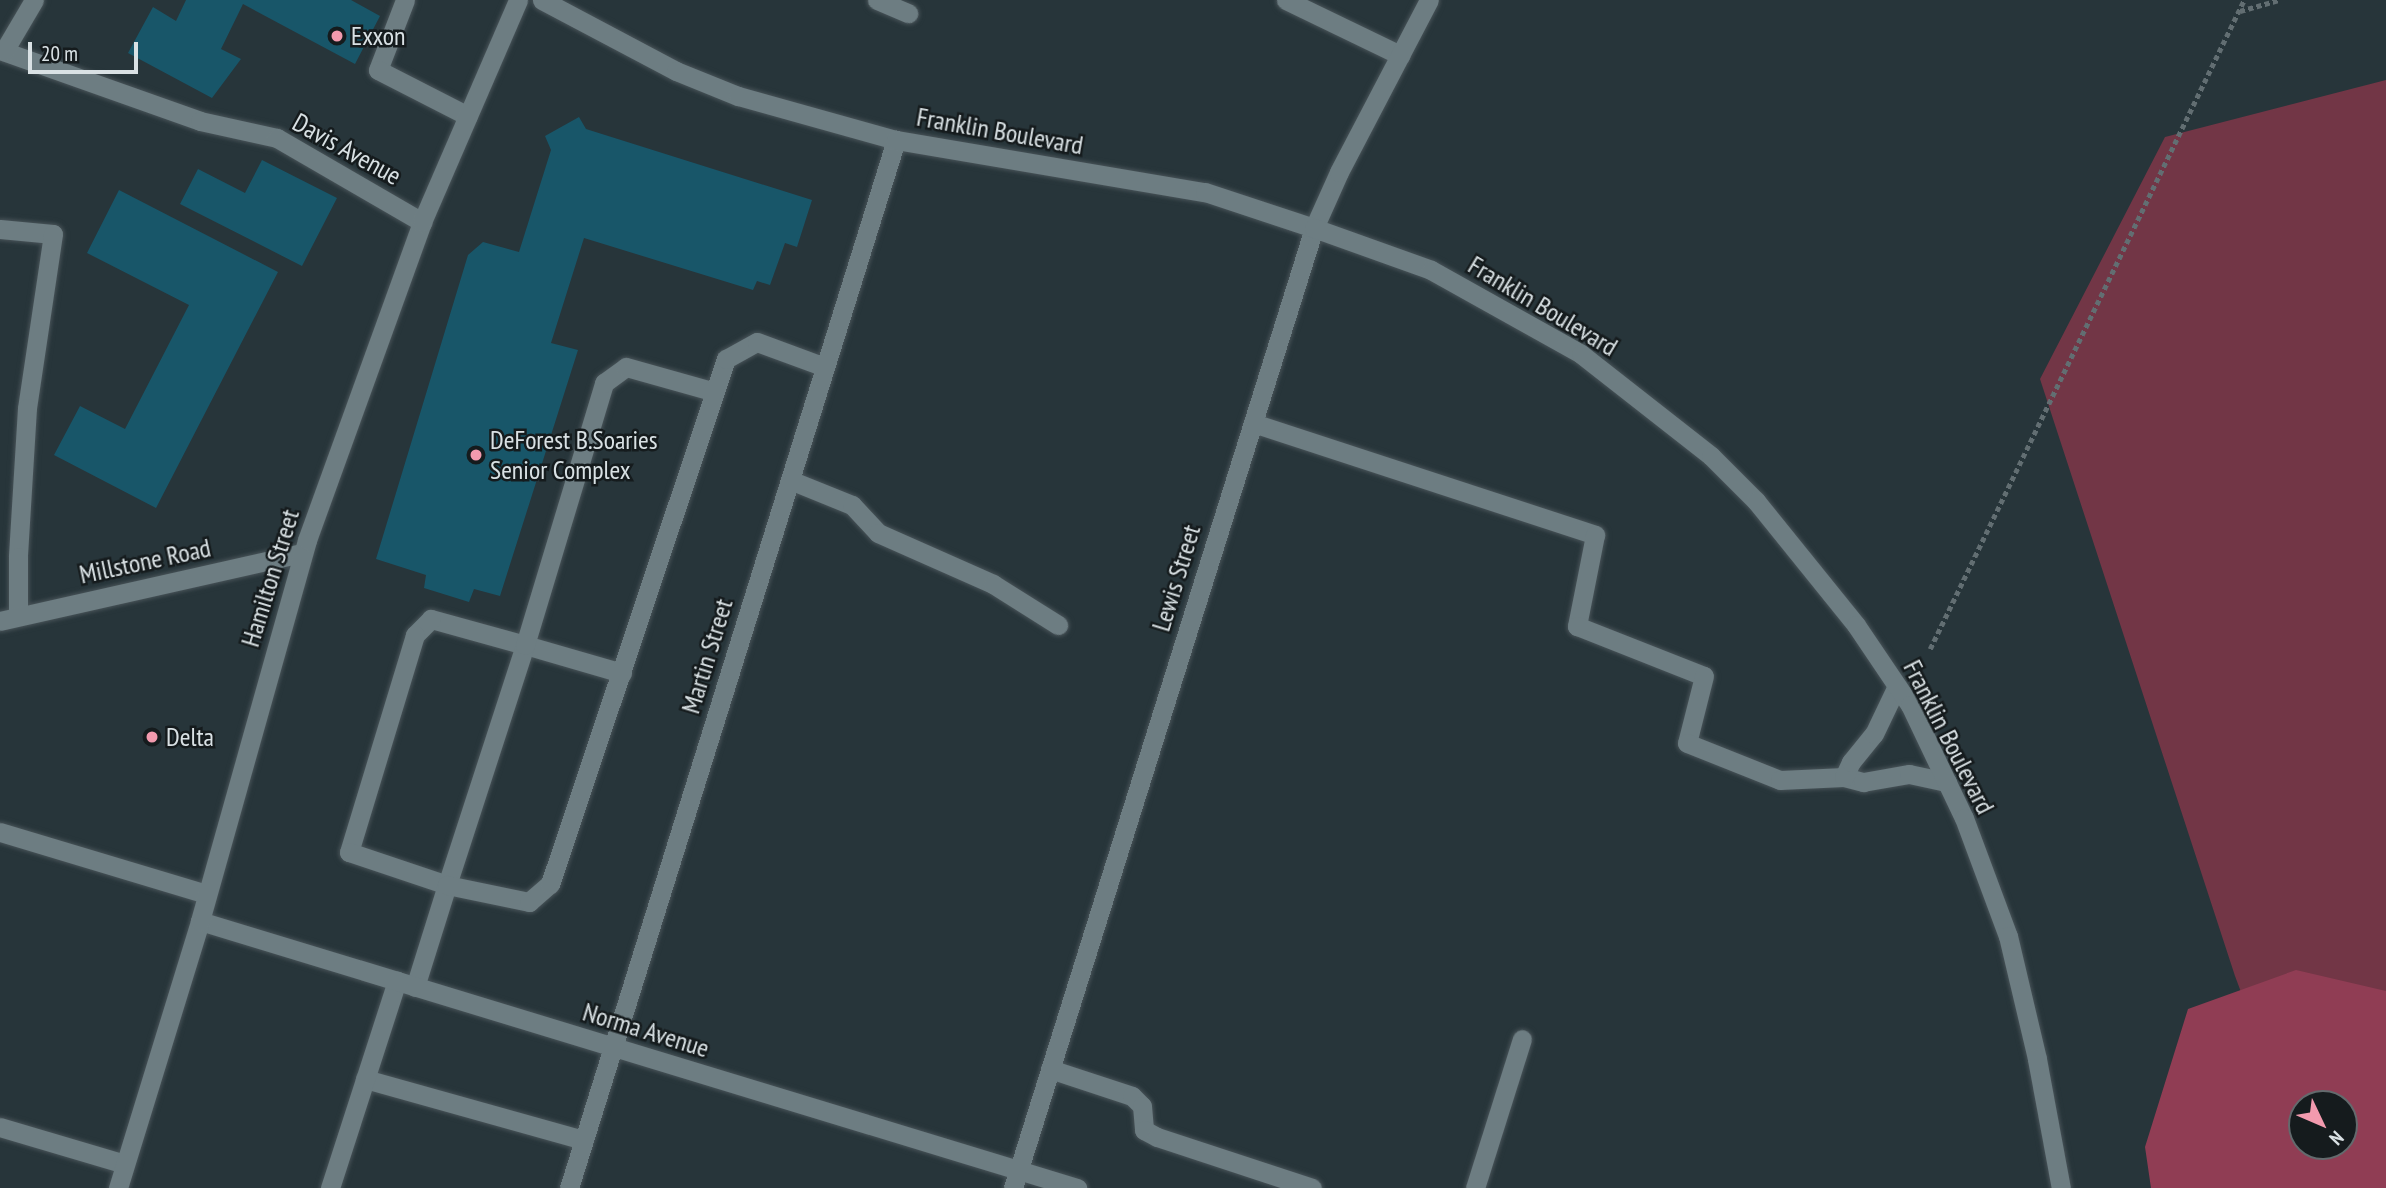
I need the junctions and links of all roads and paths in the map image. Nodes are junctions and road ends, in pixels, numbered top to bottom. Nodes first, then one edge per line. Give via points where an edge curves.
1 (34, 0) edge
2 (405, 0) edge
3 (518, 0) edge
4 (542, 0) edge
5 (877, 0) edge
6 (1286, 0) edge
7 (1429, 0) edge
8 (2244, 0) edge
9 (2279, 0) edge
10 (2239, 11) junction
11 (908, 13) dead end
12 (2, 50) edge
13 (1400, 55) junction
14 (468, 116) junction
15 (896, 140) junction
16 (422, 222) junction
17 (1314, 228) junction
18 (0, 229) edge
19 (825, 367) junction
20 (715, 392) junction
21 (1252, 423) junction
22 (790, 480) junction
23 (302, 553) junction
24 (9, 618) edge
25 (1058, 625) dead end
26 (525, 645) junction
27 (1930, 649) dead end
28 (622, 673) junction
29 (1897, 687) junction
30 (1844, 777) junction
31 (1947, 782) junction
32 (0, 832) edge
33 (447, 885) junction
34 (207, 894) junction
35 (200, 921) junction
36 (406, 984) junction
37 (1522, 1038) dead end
38 (612, 1047) junction
39 (1050, 1069) junction
40 (365, 1079) junction
41 (0, 1127) edge
42 (584, 1140) junction
43 (125, 1164) junction
44 (1016, 1179) edge
45 (118, 1188) edge
46 (330, 1188) edge
47 (569, 1188) edge
48 (1077, 1188) edge
49 (1312, 1188) edge
50 (1475, 1188) edge
51 (2061, 1188) edge

1 - 12 street, Davis Avenue
2 - 14 street via 378,70
3 - 14 street, Hamilton Street
4 - 15 street, Franklin Boulevard via 676,71 738,96
5 - 11 street
6 - 13 street
7 - 13 street, Lewis Street
8 - 10 path
9 - 10 path
10 - 27 path
12 - 16 street, Davis Avenue via 200,121 277,138
13 - 17 street, Lewis Street
14 - 16 street, Hamilton Street
15 - 17 street, Franklin Boulevard via 1205,192
15 - 19 street, Martin Street
16 - 23 street, Hamilton Street
17 - 21 street, Lewis Street
17 - 29 street, Franklin Boulevard via 1431,270 1581,354 1711,456 1756,501 1856,625
18 - 24 street via 53,234 27,408 18,557
19 - 20 street via 757,342 726,359
19 - 22 street, Martin Street
20 - 26 street via 626,367 604,383
20 - 28 street
21 - 30 street via 1595,535 1577,626 1704,676 1687,743 1780,780
21 - 39 street, Lewis Street
22 - 25 street via 852,505 878,533 993,583
22 - 38 street, Martin Street
23 - 24 street, Millstone Road
23 - 34 street, Hamilton Street
26 - 28 street
26 - 33 street
26 - 33 street via 431,619 415,635 349,852
28 - 33 street via 551,884 529,902
29 - 30 street via 1874,734
29 - 31 street, Franklin Boulevard
30 - 31 street via 1863,782 1909,774
31 - 51 street, Franklin Boulevard via 2008,936
32 - 34 street
33 - 36 street
34 - 35 street, Hamilton Street
35 - 36 street, Norma Avenue
35 - 43 street, Hamilton Street
36 - 38 street, Norma Avenue
36 - 40 street
37 - 50 street
38 - 42 street, Martin Street
38 - 44 street, Norma Avenue
39 - 44 street, Lewis Street
39 - 49 street via 1132,1096 1142,1107 1144,1130 1157,1137
40 - 42 street
40 - 46 street
41 - 43 street
42 - 47 street, Martin Street
43 - 45 street, Hamilton Street
44 - 48 street, Norma Avenue

